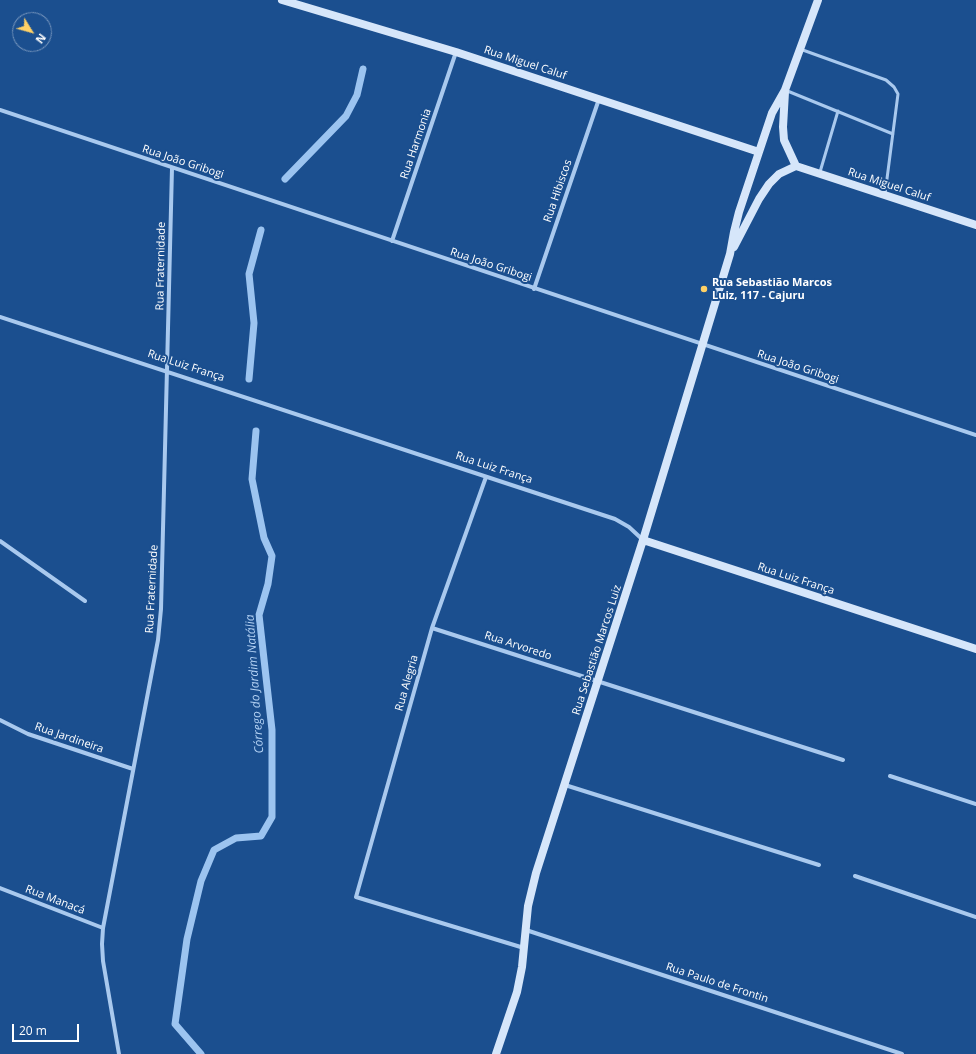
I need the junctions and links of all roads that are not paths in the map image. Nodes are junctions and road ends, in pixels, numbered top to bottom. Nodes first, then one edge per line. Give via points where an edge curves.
1 (282, 0) edge
2 (818, 0) edge
3 (800, 49) junction
4 (456, 52) junction
5 (785, 90) junction
6 (599, 99) junction
7 (0, 110) edge
8 (838, 111) junction
9 (893, 134) junction
10 (759, 152) junction
11 (796, 166) junction
12 (172, 168) junction
13 (819, 174) junction
14 (885, 196) junction
15 (976, 225) edge
16 (392, 241) junction
17 (730, 254) junction
18 (534, 288) junction
19 (0, 317) edge
20 (703, 345) junction
21 (167, 371) junction
22 (976, 436) edge
23 (486, 477) junction
24 (0, 540) edge
25 (643, 540) junction
26 (85, 601) dead end
27 (432, 628) junction
28 (976, 649) edge
29 (598, 682) junction
30 (0, 720) edge
31 (843, 760) dead end
32 (133, 769) junction
33 (890, 776) dead end
34 (565, 785) junction
35 (976, 804) edge
36 (819, 865) dead end
37 (855, 876) dead end
38 (0, 888) edge
39 (976, 917) edge
40 (103, 928) junction
41 (526, 930) junction
42 (524, 948) junction
43 (120, 1054) edge
44 (496, 1054) edge
45 (902, 1054) edge

1 - 4 main road, Rua Miguel Caluf
2 - 3 main road, Rua Sebastião Marcos Luiz
3 - 5 main road, Rua Sebastião Marcos Luiz
3 - 9 lane via 886,80 894,87 898,94
4 - 6 main road, Rua Miguel Caluf
4 - 16 street, Rua Harmonia
5 - 8 lane
5 - 10 main road, Rua Sebastião Marcos Luiz via 772,113
5 - 11 main road, Rua Sebastião Marcos Luiz via 784,140
6 - 10 main road, Rua Miguel Caluf
6 - 18 street, Rua Hibiscos
7 - 12 street, Rua João Gribogi
8 - 9 lane
8 - 13 lane
9 - 14 lane
10 - 17 main road, Rua Sebastião Marcos Luiz via 739,212
11 - 13 main road, Rua Miguel Caluf
11 - 17 main road, Rua Sebastião Marcos Luiz via 779,174 769,184
12 - 16 street, Rua João Gribogi
12 - 21 street, Rua Fraternidade
13 - 14 main road, Rua Miguel Caluf
14 - 15 main road, Rua Miguel Caluf
16 - 18 street, Rua João Gribogi
17 - 20 main road, Rua Sebastião Marcos Luiz
18 - 20 street, Rua João Gribogi
19 - 21 street, Rua Luiz França
20 - 22 street, Rua João Gribogi
20 - 25 main road, Rua Sebastião Marcos Luiz
21 - 23 street, Rua Luiz França
21 - 32 street, Rua Fraternidade via 161,609 158,640
23 - 25 street, Rua Luiz França via 616,519
23 - 27 street, Rua Alegria
24 - 26 street
25 - 28 main road, Rua Luiz França
25 - 29 main road, Rua Sebastião Marcos Luiz
27 - 29 street, Rua Arvoredo
27 - 42 street, Rua Alegria via 356,897
29 - 31 street, Rua Arvoredo
29 - 34 main road, Rua Sebastião Marcos Luiz
30 - 32 street, Rua Jardineira via 28,734
32 - 40 street, Rua Fraternidade
33 - 35 street
34 - 36 street
34 - 41 main road, Rua Sebastião Marcos Luiz via 532,890
37 - 39 street
38 - 40 street, Rua Manacá
40 - 43 street, Rua Fraternidade via 103,961
41 - 42 main road, Rua Sebastião Marcos Luiz
41 - 45 street, Rua Paulo de Frontin
42 - 44 main road, Rua Sebastião Marcos Luiz via 516,992

